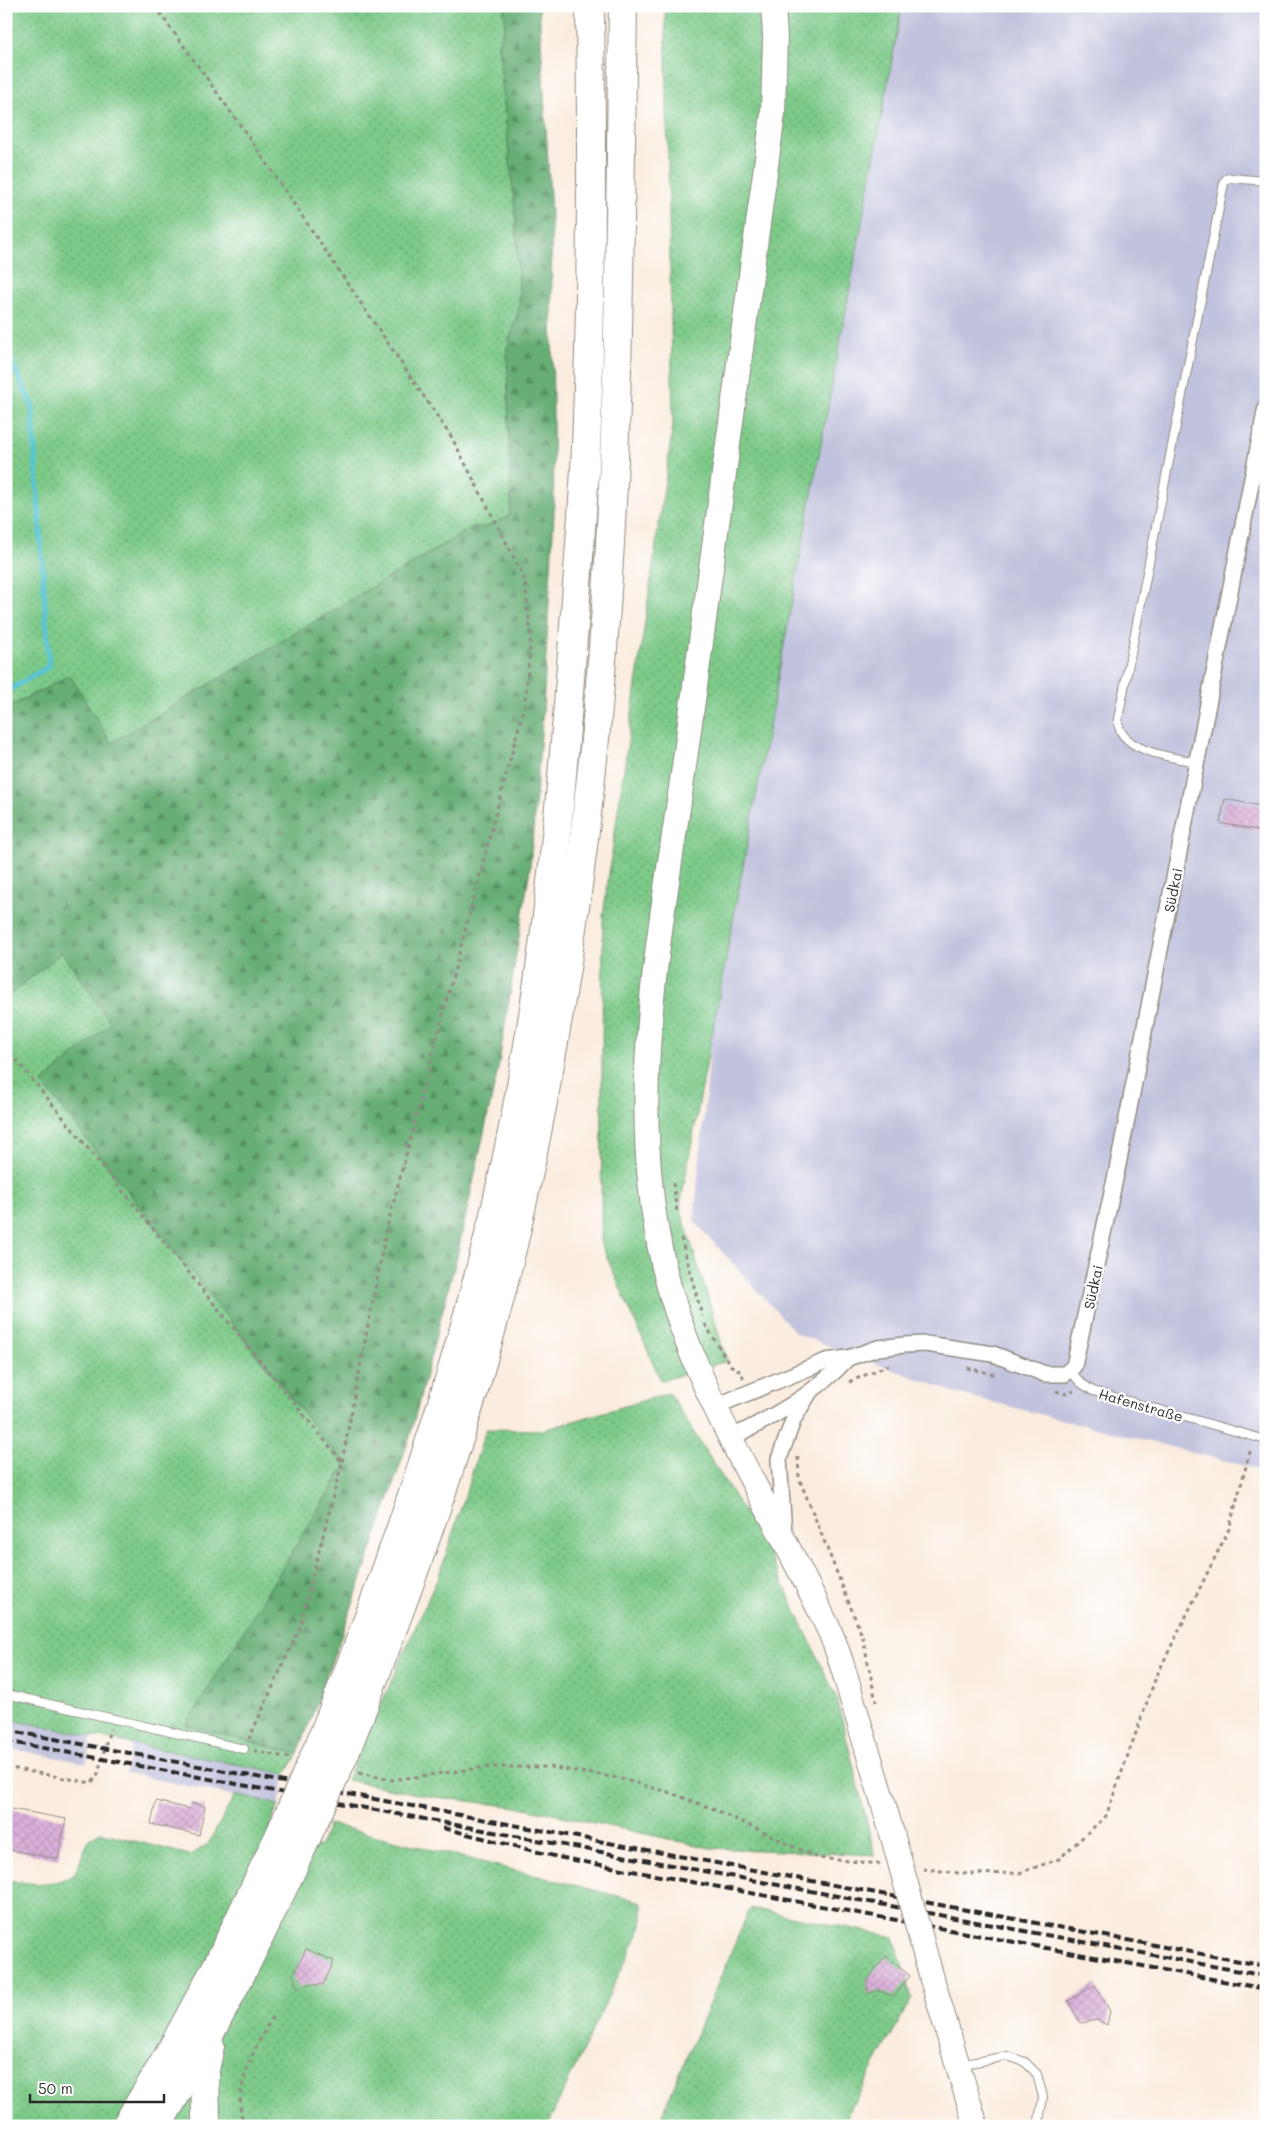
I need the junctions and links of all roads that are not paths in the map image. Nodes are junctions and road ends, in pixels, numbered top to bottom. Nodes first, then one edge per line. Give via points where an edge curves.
1 (590, 6) edge
2 (623, 6) edge
3 (773, 6) edge
4 (1266, 181) edge
5 (1266, 407) edge
6 (1198, 762) junction
7 (848, 1358) junction
8 (1070, 1371) junction
9 (808, 1394) junction
10 (716, 1406) junction
11 (731, 1438) junction
12 (1266, 1440) edge
13 (784, 1537) junction
14 (6, 1694) edge
15 (244, 1749) road end
16 (293, 1837) junction
17 (216, 2024) junction
18 (957, 2065) junction
19 (126, 2126) edge
20 (158, 2126) edge
21 (208, 2126) edge
22 (976, 2126) edge
23 (1038, 2126) edge

1 - 16 highway, bridge via 585,467 566,732 544,941 522,1080 498,1199 470,1312 408,1512 369,1623 320,1743
2 - 16 highway, bridge via 619,322 610,546 596,731 570,949 547,1084 494,1319 432,1520 350,1763
3 - 10 main road via 773,114 680,798 654,966 647,1041 645,1106 650,1201 663,1266 682,1329
4 - 6 lane via 1230,178 1224,183 1118,719 1122,734 1140,748
5 - 6 street, Südkai
6 - 8 street, Südkai via 1114,1188 1080,1348
7 - 8 street via 878,1348 926,1344 992,1354 1045,1374 1060,1376
7 - 9 street via 831,1377
7 - 10 street via 826,1361
8 - 12 lane, Hafenstraße via 1086,1387
9 - 11 street
9 - 13 street via 794,1418 779,1459
10 - 11 main road
11 - 13 main road
13 - 18 main road, bridge via 838,1651
14 - 15 lane
16 - 17 highway via 260,1938
16 - 19 highway
17 - 20 highway
17 - 21 highway via 205,2070
18 - 22 main road
18 - 23 lane via 1008,2056 1025,2062 1037,2074 1043,2097

